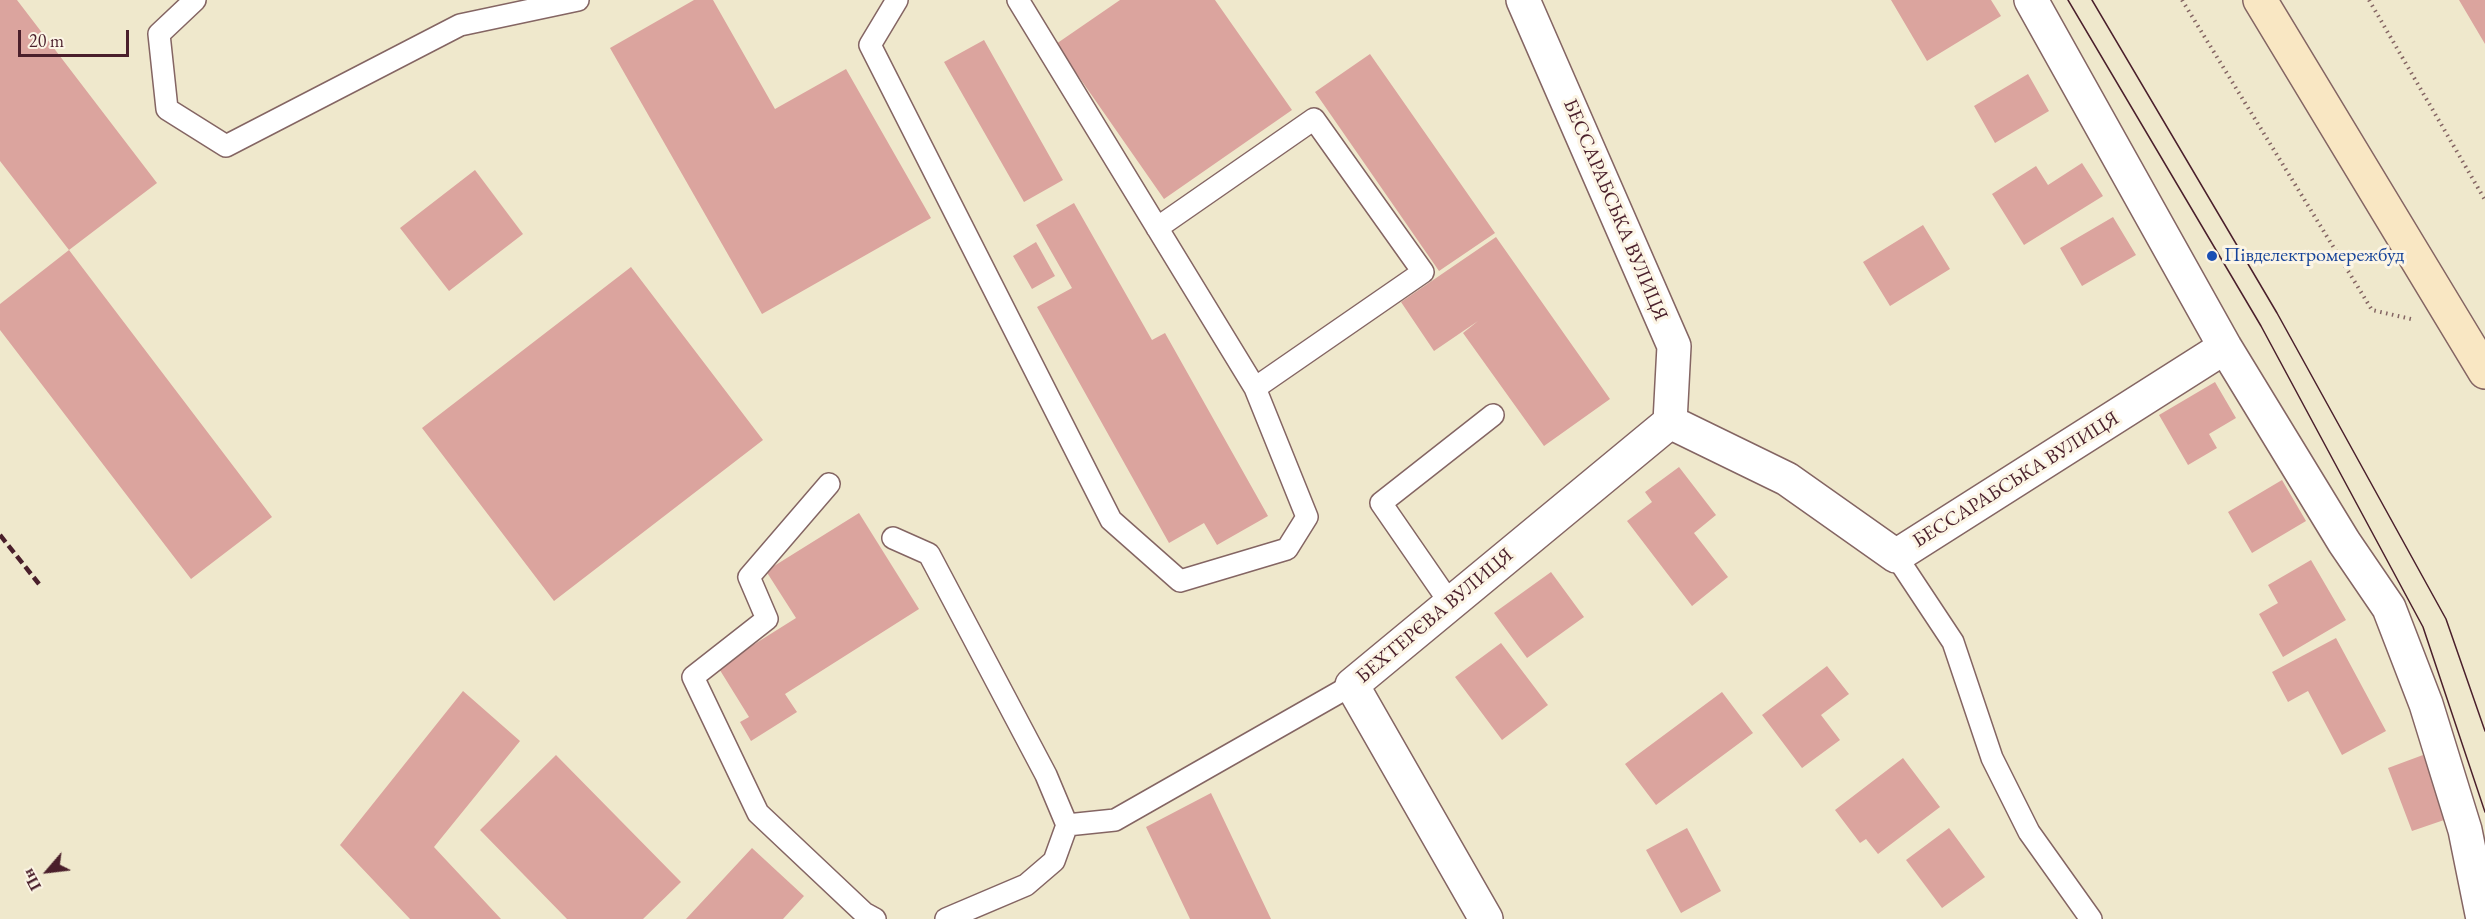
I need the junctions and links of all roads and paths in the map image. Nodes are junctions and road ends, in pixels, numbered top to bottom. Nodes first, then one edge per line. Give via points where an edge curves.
1 (195, 0) edge
2 (578, 0) edge
3 (897, 0) edge
4 (1018, 0) edge
5 (1523, 0) edge
6 (2031, 0) edge
7 (2182, 0) edge
8 (2370, 0) edge
9 (2268, 3) edge
10 (532, 5) edge
11 (2485, 200) edge
12 (1157, 228) junction
13 (2461, 332) junction
14 (2225, 348) junction
15 (2485, 372) edge
16 (1255, 388) junction
17 (1492, 415) dead end
18 (1670, 422) junction
19 (829, 483) dead end
20 (893, 538) dead end
21 (1896, 556) junction
22 (1450, 603) junction
23 (1352, 685) junction
24 (1067, 825) junction
25 (875, 919) edge
26 (946, 919) edge
27 (1486, 919) edge
28 (2091, 919) edge
29 (2483, 919) edge

1 - 10 lane via 159,34 167,109 226,146 460,25
2 - 10 lane
3 - 16 lane via 870,45 1111,520 1180,581 1287,549 1307,518
4 - 12 lane
5 - 18 street, БЕССАРАБСЬКА ВУЛИЦЯ via 1674,346
6 - 14 street
7 - 13 path via 2372,310
8 - 11 path
9 - 13 main road
12 - 16 lane
12 - 16 lane via 1314,119 1423,272
13 - 15 main road
14 - 21 street, БЕССАРАБСЬКА ВУЛИЦЯ
14 - 29 street via 2389,608 2426,704 2465,830
17 - 22 lane via 1381,503
18 - 21 street, БЕССАРАБСЬКА ВУЛИЦЯ via 1787,479
18 - 22 street, БЕХТЕРЄВА ВУЛИЦЯ
19 - 25 lane via 748,577 767,619 693,677 758,813
20 - 24 lane via 929,555 1046,775
21 - 28 lane via 1953,642 1992,758 2029,832
22 - 23 street, БЕХТЕРЄВА ВУЛИЦЯ
23 - 24 lane via 1115,820
23 - 27 street, БЕХТЕРЄВА ВУЛИЦЯ
24 - 26 lane via 1054,861 1026,885

